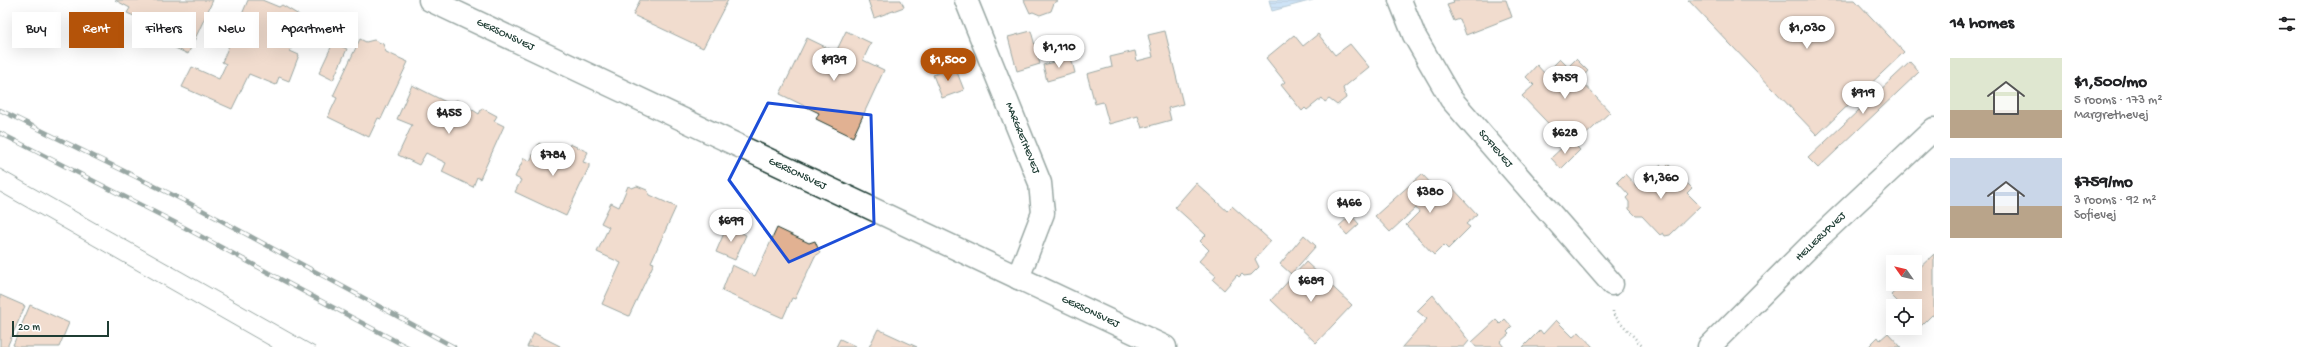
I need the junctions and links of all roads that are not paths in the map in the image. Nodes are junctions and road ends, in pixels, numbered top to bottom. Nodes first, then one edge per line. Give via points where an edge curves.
1 (430, 0) edge
2 (966, 0) edge
3 (1400, 0) edge
4 (1934, 129) edge
5 (1018, 278) junction
6 (1612, 284) road end
7 (1165, 347) edge
8 (1709, 347) edge

1 - 5 street, GERSONSVEJ
2 - 5 street, MARGRETHEVEJ via 1040,183 1043,213
3 - 6 street, SOFIEVEJ via 1414,35 1451,99
4 - 8 street, HELLERUPVEJ via 1818,238
5 - 7 street, GERSONSVEJ

